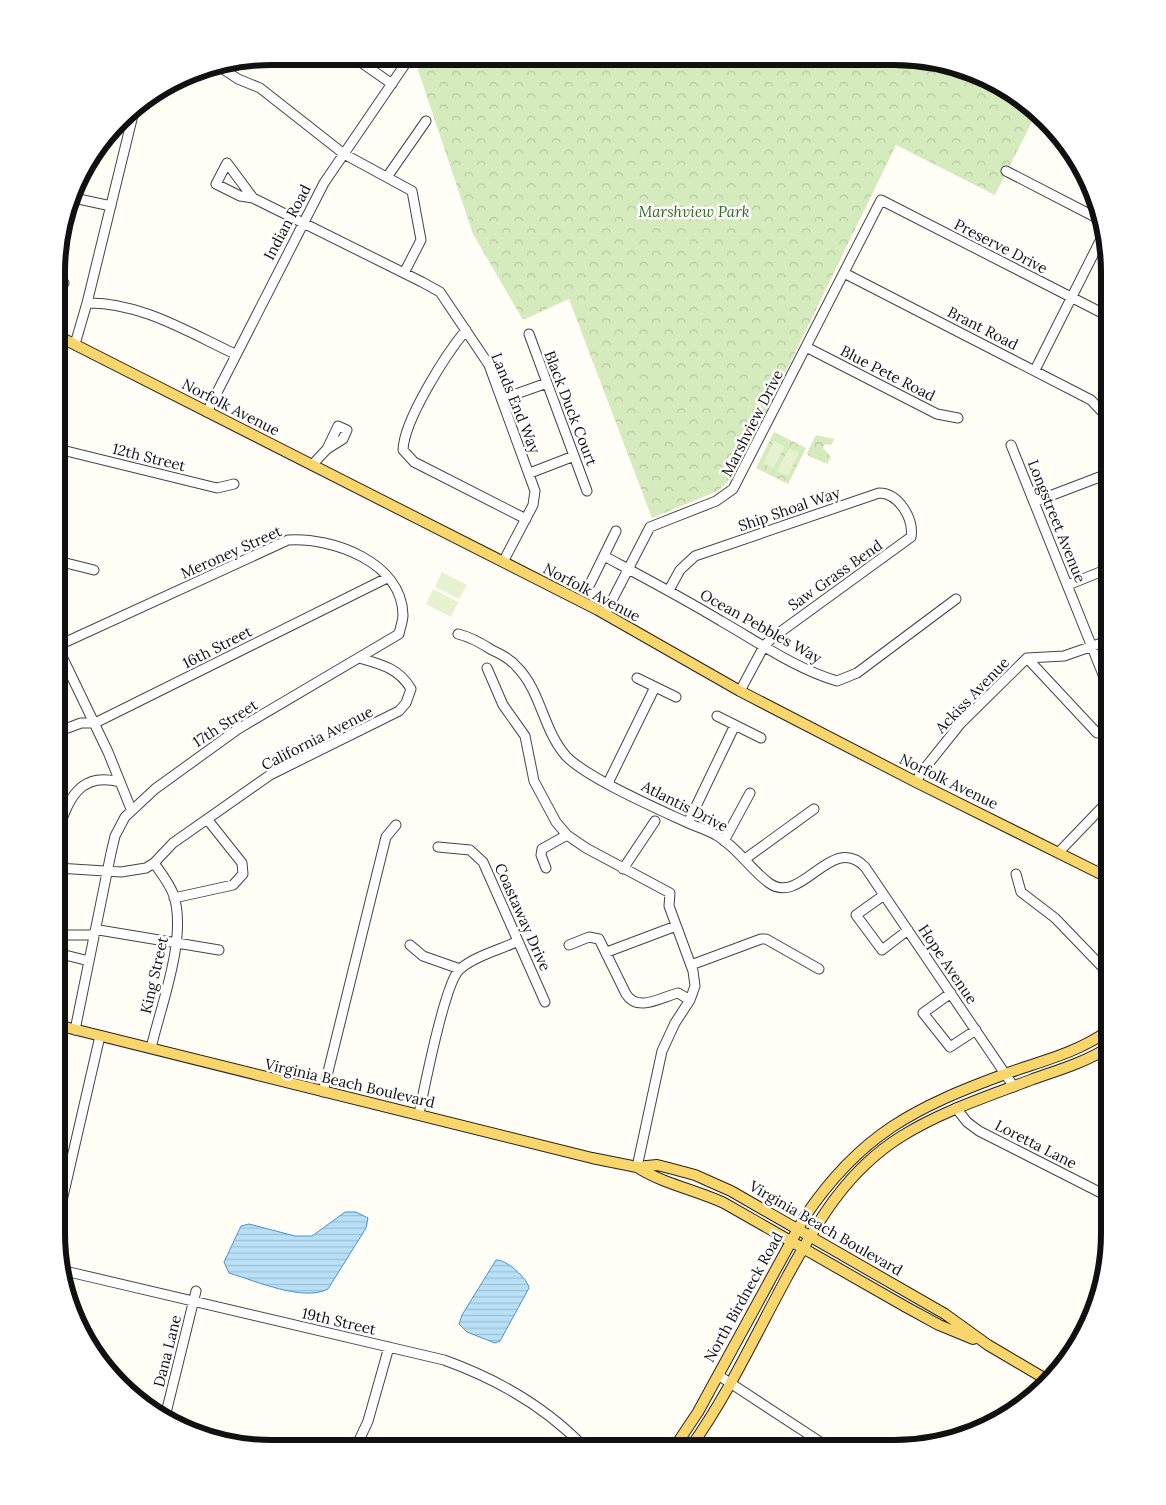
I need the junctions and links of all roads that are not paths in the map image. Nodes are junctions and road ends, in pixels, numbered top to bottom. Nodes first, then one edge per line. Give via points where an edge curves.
1 (365, 65) edge
2 (405, 65) edge
3 (224, 71) edge
4 (392, 84) junction
5 (426, 121) dead end
6 (130, 122) edge
7 (344, 154) junction
8 (1006, 171) dead end
9 (387, 177) junction
10 (252, 198) dead end
11 (79, 199) edge
12 (881, 200) joint
13 (111, 206) junction
14 (1093, 216) edge
15 (303, 221) junction
16 (1099, 243) edge
17 (404, 272) junction
18 (844, 274) junction
19 (1071, 297) junction
20 (87, 303) junction
21 (1101, 312) edge
22 (466, 330) junction
23 (528, 334) dead end
24 (65, 340) edge
25 (74, 344) junction
26 (806, 347) junction
27 (235, 354) junction
28 (1035, 370) junction
29 (547, 383) junction
30 (502, 399) junction
31 (1101, 411) edge
32 (207, 412) junction
33 (958, 418) dead end
34 (1011, 445) dead end
35 (327, 449) dead end
36 (65, 451) edge
37 (574, 456) junction
38 (312, 465) junction
39 (530, 473) junction
40 (1101, 477) edge
41 (234, 484) dead end
42 (587, 491) dead end
43 (1034, 502) junction
44 (526, 519) junction
45 (616, 531) dead end
46 (912, 532) joint
47 (604, 556) junction
48 (503, 562) junction
49 (65, 563) edge
50 (628, 569) junction
51 (94, 570) dead end
52 (1101, 572) edge
53 (387, 578) junction
54 (590, 584) dead end
55 (1068, 585) junction
56 (669, 590) junction
57 (956, 599) dead end
58 (605, 614) junction
59 (399, 634) joint
60 (458, 634) dead end
61 (65, 642) edge
62 (1101, 643) edge
63 (764, 646) junction
64 (1093, 646) junction
65 (359, 658) junction
66 (1027, 658) junction
67 (65, 662) edge
68 (487, 668) dead end
69 (1101, 668) edge
70 (637, 678) dead end
71 (655, 687) junction
72 (740, 691) junction
73 (676, 697) dead end
74 (717, 716) dead end
75 (95, 723) junction
76 (735, 725) junction
77 (65, 729) edge
78 (1097, 733) dead end
79 (761, 738) dead end
80 (120, 782) junction
81 (916, 782) junction
82 (608, 783) junction
83 (750, 793) dead end
84 (131, 809) junction
85 (814, 809) dead end
86 (1101, 809) edge
87 (65, 817) edge
88 (207, 819) junction
89 (655, 822) dead end
90 (688, 823) junction
91 (396, 825) dead end
92 (567, 835) junction
93 (724, 841) junction
94 (438, 846) dead end
95 (1059, 852) junction
96 (857, 858) joint
97 (746, 859) junction
98 (154, 863) junction
99 (546, 868) dead end
100 (65, 869) edge
101 (623, 870) junction
102 (107, 872) junction
103 (1101, 873) edge
104 (1016, 874) dead end
105 (884, 895) junction
106 (174, 898) junction
107 (676, 926) junction
108 (908, 930) junction
109 (95, 931) junction
110 (65, 935) edge
111 (177, 942) junction
112 (518, 942) junction
113 (410, 945) dead end
114 (569, 945) dead end
115 (219, 950) dead end
116 (607, 952) junction
117 (65, 955) edge
118 (89, 961) junction
119 (691, 964) junction
120 (1101, 966) edge
121 (460, 969) junction
122 (819, 970) dead end
123 (951, 993) junction
124 (690, 1000) junction
125 (545, 1002) dead end
126 (65, 1027) edge
127 (74, 1030) junction
128 (976, 1030) junction
129 (1101, 1035) edge
130 (100, 1036) junction
131 (151, 1048) junction
132 (1101, 1053) edge
133 (1005, 1074) junction
134 (1014, 1086) junction
135 (323, 1092) junction
136 (956, 1108) junction
137 (419, 1114) junction
138 (893, 1124) junction
139 (900, 1137) junction
140 (637, 1166) junction
141 (65, 1188) edge
142 (1101, 1193) edge
143 (798, 1228) junction
144 (810, 1236) junction
145 (791, 1241) junction
146 (803, 1248) junction
147 (69, 1272) edge
148 (196, 1291) dead end
149 (194, 1301) junction
150 (988, 1345) junction
151 (389, 1347) junction
152 (718, 1375) junction
153 (1042, 1377) edge
154 (730, 1382) junction
155 (167, 1411) edge
156 (359, 1440) edge
157 (576, 1440) edge
158 (679, 1440) edge
159 (695, 1440) edge
160 (810, 1440) edge

1 - 4 street
2 - 4 street, Indian Road
3 - 7 street via 260,88
4 - 7 street, Indian Road
5 - 9 street
6 - 13 street
7 - 9 street
7 - 15 street, Indian Road
8 - 14 street
9 - 17 street via 412,191 421,240
10 - 15 street, Lands End Way
11 - 13 street
12 - 18 street, Marshview Drive
12 - 19 street, Preserve Drive
13 - 20 street
15 - 17 street, Lands End Way
15 - 27 street, Indian Road
16 - 19 street
17 - 22 street, Lands End Way via 440,292
18 - 26 street, Marshview Drive
18 - 28 street, Brant Road
19 - 21 street, Preserve Drive
19 - 28 street
20 - 25 street
20 - 27 street via 109,303 156,316
22 - 30 street, Lands End Way via 488,365
22 - 44 street via 444,357 408,430 404,450 414,462
23 - 29 street, Black Duck Court
24 - 25 main road, Norfolk Avenue
25 - 32 main road, Norfolk Avenue
26 - 33 street, Blue Pete Road via 937,414
26 - 50 street, Marshview Drive via 733,489 716,501 654,524 644,535
27 - 32 street, Indian Road
28 - 31 street, Brant Road via 1091,400
29 - 30 street
29 - 37 street, Black Duck Court
30 - 39 street, Lands End Way
32 - 38 main road, Norfolk Avenue
34 - 43 street, Longstreet Avenue
35 - 38 street
36 - 41 street, 12th Street via 217,488
37 - 39 street
37 - 42 street, Black Duck Court
38 - 48 main road, Norfolk Avenue
39 - 44 street, Lands End Way via 536,497
40 - 43 street
43 - 55 street, Longstreet Avenue
44 - 48 street, Lands End Way
45 - 47 street
46 - 56 street, Ship Shoal Way via 901,503 891,494 879,493 695,556 680,570
46 - 63 street, Saw Grass Bend via 908,541
47 - 50 street, Ocean Pebbles Way
47 - 54 street
48 - 58 main road, Norfolk Avenue
49 - 51 street
50 - 56 street, Ocean Pebbles Way
50 - 58 street, Marshview Drive
52 - 55 street
53 - 59 street, Meroney Street via 401,603 403,616
53 - 61 street, Meroney Street via 366,559 340,545 315,540 288,540
53 - 75 street, 16th Street
55 - 64 street, Longstreet Avenue
56 - 63 street, Ocean Pebbles Way
57 - 63 street, Ocean Pebbles Way via 857,673 837,681
58 - 72 main road, Norfolk Avenue
59 - 65 street, 17th Street
60 - 82 street, Atlantis Drive via 472,638 517,666 557,744 579,767
62 - 64 street, Ackiss Avenue
63 - 72 street, Saw Grass Bend
64 - 66 street, Ackiss Avenue via 1064,656
64 - 69 street, Longstreet Avenue
65 - 84 street, 17th Street via 238,729
65 - 88 street, California Avenue via 387,665 406,679 411,689 400,711 294,762
66 - 78 street
66 - 81 street, Ackiss Avenue via 961,723
67 - 75 street
68 - 92 street via 503,705 525,736 541,799
70 - 71 street
71 - 73 street
71 - 82 street
72 - 81 main road, Norfolk Avenue
74 - 76 street
75 - 77 street, 16th Street via 81,723
75 - 80 street
76 - 79 street
76 - 90 street
80 - 84 street
80 - 87 street via 89,781 79,788
81 - 95 main road, Norfolk Avenue
82 - 90 street, Atlantis Drive
83 - 93 street
84 - 102 street, 17th Street via 117,831
85 - 97 street
86 - 95 street
88 - 98 street, California Avenue via 173,843
88 - 106 street via 242,863 242,874 233,885
89 - 101 street
90 - 93 street, Atlantis Drive via 716,834
91 - 135 street via 386,838
92 - 99 street via 542,849
92 - 101 street
93 - 97 street, Atlantis Drive
94 - 112 street, Coastaway Drive via 470,850 480,858
95 - 103 main road, Norfolk Avenue
96 - 97 street, Atlantis Drive via 834,860 787,888 777,888 768,882
96 - 105 street, Hope Avenue
98 - 102 street via 135,870
98 - 106 street, King Street
100 - 102 street
101 - 107 street via 670,893 669,906
102 - 109 street, 17th Street
104 - 120 street via 1021,892 1055,918
105 - 108 street, Hope Avenue
105 - 108 street via 856,915 882,950
106 - 111 street, King Street via 178,918
107 - 116 street
107 - 119 street
108 - 123 street, Hope Avenue
109 - 110 street via 91,935
109 - 111 street
109 - 118 street, 17th Street
111 - 115 street
111 - 131 street, King Street
112 - 121 street
112 - 125 street, Coastaway Drive
113 - 121 street via 423,956
114 - 116 street via 595,937
116 - 124 street via 632,1002 642,1004 678,993
117 - 118 street
118 - 127 street, 17th Street
119 - 122 street via 761,938
119 - 124 street via 695,986
121 - 137 street via 453,979 442,1013
123 - 128 street, Hope Avenue
123 - 128 street via 922,1013 950,1047
124 - 140 street via 662,1052
126 - 127 main road, Virginia Beach Boulevard
127 - 130 main road, Virginia Beach Boulevard
128 - 133 street, Hope Avenue
129 - 133 main road, North Birdneck Road via 1075,1050
130 - 131 main road, Virginia Beach Boulevard
130 - 141 street
131 - 135 main road, Virginia Beach Boulevard
132 - 134 main road, North Birdneck Road
133 - 134 street, Hope Avenue
133 - 138 main road, North Birdneck Road via 947,1097
134 - 136 main road, North Birdneck Road
135 - 137 main road, Virginia Beach Boulevard
136 - 139 main road, North Birdneck Road
136 - 142 street, Loretta Lane via 979,1131
137 - 140 main road, Virginia Beach Boulevard via 592,1158
138 - 139 street
138 - 143 main road, North Birdneck Road via 862,1147 835,1174
139 - 144 main road, North Birdneck Road via 850,1178
140 - 143 main road, Virginia Beach Boulevard via 657,1165 695,1175
140 - 145 main road, Virginia Beach Boulevard via 655,1178 724,1203
143 - 144 main road, Virginia Beach Boulevard
143 - 145 main road, North Birdneck Road
144 - 146 main road, North Birdneck Road
144 - 150 main road, Virginia Beach Boulevard via 945,1314
145 - 146 main road, Virginia Beach Boulevard
145 - 152 main road, North Birdneck Road
146 - 150 main road, Virginia Beach Boulevard via 939,1325
146 - 154 main road, North Birdneck Road
147 - 149 street, 19th Street
148 - 149 street, Dana Lane
149 - 151 street, 19th Street
149 - 155 street, Dana Lane
150 - 153 main road, Virginia Beach Boulevard
151 - 156 street via 368,1421
151 - 157 street, 19th Street via 459,1366 510,1388 550,1416
152 - 154 street
152 - 158 main road, North Birdneck Road
154 - 159 main road, North Birdneck Road
154 - 160 street

